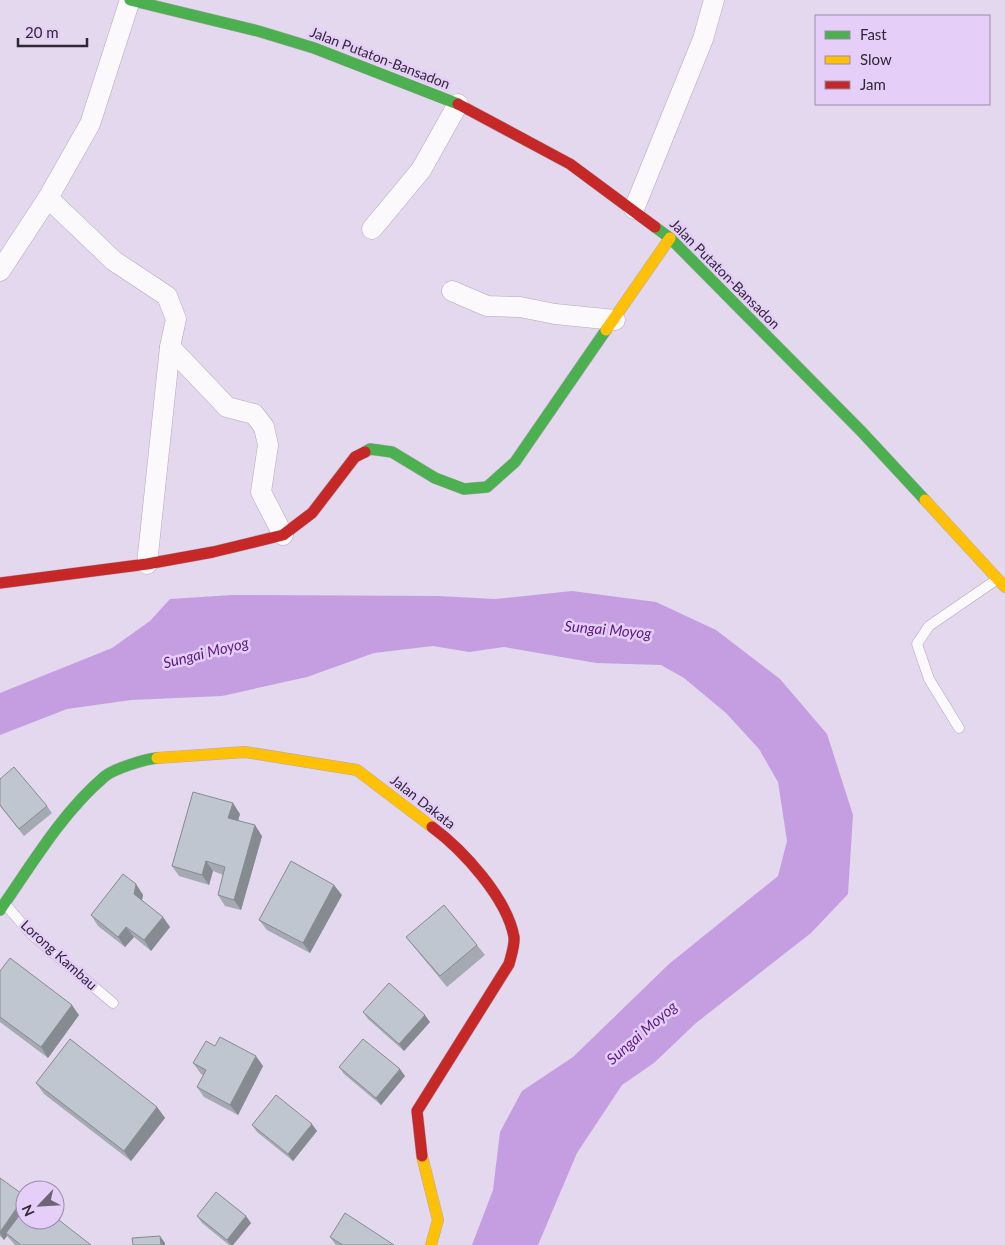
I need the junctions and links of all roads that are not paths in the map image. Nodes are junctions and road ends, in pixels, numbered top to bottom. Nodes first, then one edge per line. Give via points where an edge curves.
1 (130, 0) edge
2 (714, 0) edge
3 (458, 104) junction
4 (48, 198) junction
5 (634, 209) junction
6 (372, 229) dead end
7 (670, 238) junction
8 (0, 271) edge
9 (452, 291) dead end
10 (615, 320) junction
11 (170, 347) junction
12 (283, 535) junction
13 (147, 564) junction
14 (0, 583) edge
15 (1001, 583) edge
16 (959, 728) dead end
17 (2, 905) edge
18 (113, 1003) dead end
19 (431, 1245) edge

1 - 3 street, Jalan Putaton-Bansadon via 314,48
1 - 4 street via 90,124
2 - 5 street via 703,39
3 - 5 street, Jalan Putaton-Bansadon via 570,164
3 - 6 street via 421,170
4 - 8 street
4 - 11 street via 114,260 167,296 176,319
5 - 7 street, Jalan Putaton-Bansadon
7 - 10 street
7 - 15 street, Jalan Putaton-Bansadon via 861,431
9 - 10 street via 487,306 520,307
10 - 12 street via 515,462 488,487 464,490 435,478 392,452 370,449 356,457 312,513
11 - 12 street via 227,407 254,414 264,427 268,445 261,492
11 - 13 street
12 - 13 street
13 - 14 street
15 - 16 lane via 929,626 917,644 930,679
17 - 18 lane, Lorong Kambau via 31,934
17 - 19 street, Jalan Dakata via 63,819 105,776 148,759 245,752 356,770 444,835 498,899 514,939 509,964 417,1111 420,1148 438,1220

